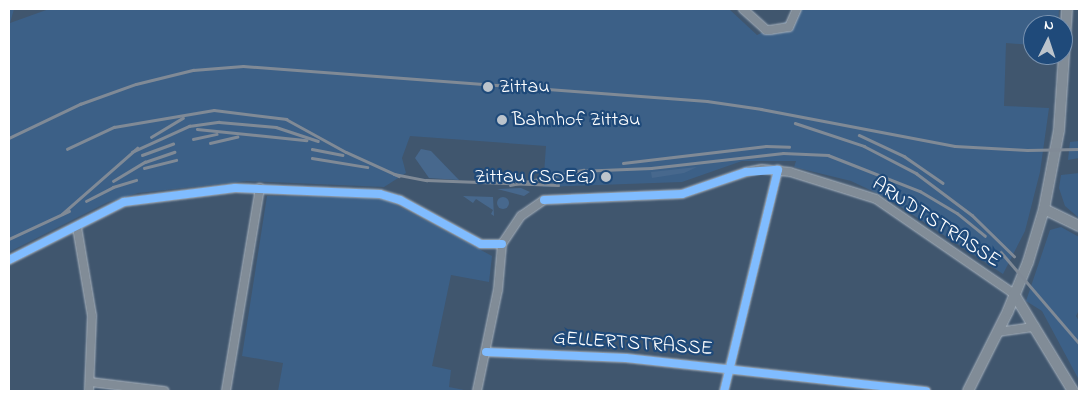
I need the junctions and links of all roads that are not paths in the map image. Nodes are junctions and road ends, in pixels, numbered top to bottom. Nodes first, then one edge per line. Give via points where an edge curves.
1 (743, 9) edge
2 (797, 9) edge
3 (1067, 9) edge
4 (778, 170) junction
5 (260, 188) junction
6 (1044, 209) junction
7 (1079, 226) edge
8 (77, 227) junction
9 (502, 244) junction
10 (9, 260) edge
11 (1014, 294) junction
12 (1035, 327) junction
13 (998, 332) junction
14 (486, 352) junction
15 (730, 368) junction
16 (90, 382) junction
17 (89, 391) edge
18 (164, 391) edge
19 (226, 391) edge
20 (477, 391) edge
21 (724, 391) edge
22 (926, 391) edge
23 (968, 391) edge
24 (1073, 391) edge

1 - 2 street via 766,30 777,30 789,27
3 - 6 main road via 1059,130
4 - 9 street, ARNDTSTRASSE via 746,172 682,194 544,200 521,216
4 - 11 street, ARNDTSTRASSE via 843,186 876,199
4 - 15 street
5 - 8 street via 148,197 116,205
5 - 9 street via 388,196 481,244
5 - 19 street
6 - 7 main road
6 - 11 main road
8 - 10 street
8 - 16 street via 92,316
9 - 14 street via 498,290
11 - 12 main road
11 - 13 main road
12 - 13 street
12 - 24 main road
13 - 23 main road
14 - 15 street, GELLERTSTRASSE via 588,355
14 - 20 street
15 - 21 street
15 - 22 street, GELLERTSTRASSE
16 - 17 street
16 - 18 street

